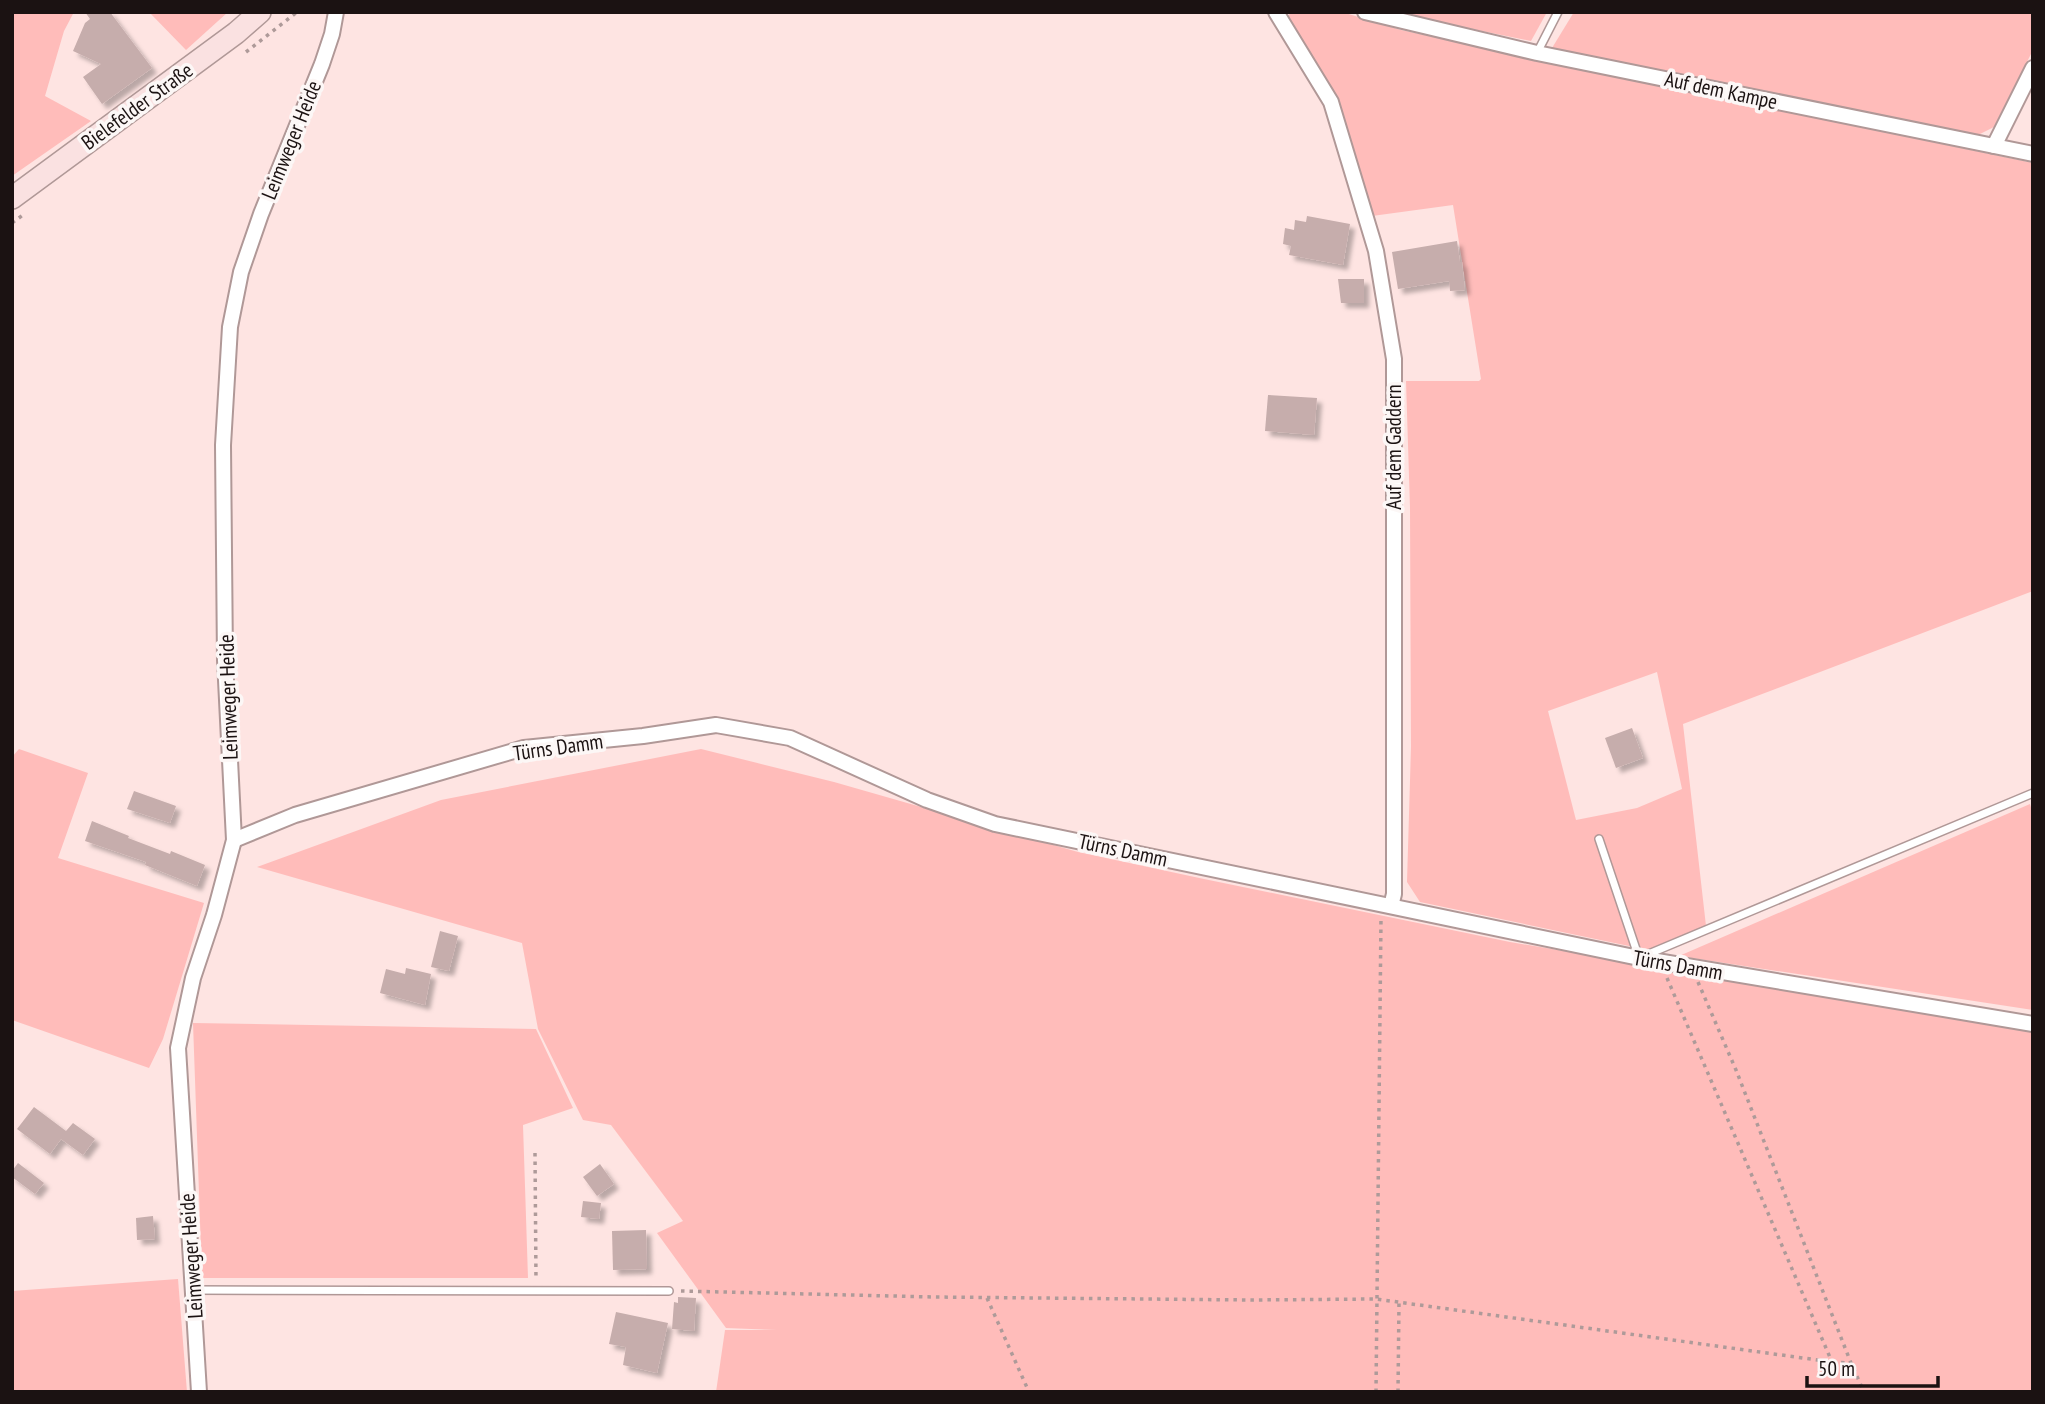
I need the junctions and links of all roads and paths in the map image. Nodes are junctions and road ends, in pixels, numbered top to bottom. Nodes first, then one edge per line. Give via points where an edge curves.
1 (260, 12) edge
2 (336, 12) edge
3 (1276, 12) edge
4 (1365, 12) edge
5 (1558, 12) edge
6 (1537, 53) junction
7 (2033, 68) edge
8 (1994, 146) junction
9 (2033, 154) edge
10 (12, 198) edge
11 (2033, 793) edge
12 (1599, 839) dead end
13 (234, 840) junction
14 (1387, 905) junction
15 (1639, 958) junction
16 (1660, 962) junction
17 (1692, 967) junction
18 (2033, 1024) edge
19 (535, 1153) dead end
20 (193, 1290) junction
21 (537, 1290) junction
22 (668, 1291) joint
23 (986, 1297) junction
24 (1376, 1299) junction
25 (1399, 1302) junction
26 (1832, 1363) junction
27 (1851, 1363) junction
28 (199, 1392) edge
29 (1029, 1392) edge
30 (1376, 1392) edge
31 (1398, 1392) edge
32 (1864, 1392) edge

1 - 10 main road, Bielefelder Straße
2 - 13 street, Leimweger Heide via 322,64 241,272 230,327 223,458 225,660
3 - 14 street, Auf dem Gaddern via 1331,102 1376,251 1394,359 1394,894
4 - 6 street, Auf dem Kampe
5 - 6 lane
6 - 8 street, Auf dem Kampe
7 - 8 street
8 - 9 street, Auf dem Kampe
11 - 15 lane
12 - 15 lane
13 - 14 street, Türns Damm via 295,814 524,748 716,725 790,738 926,800 995,824
13 - 20 street, Leimweger Heide via 193,978 178,1048
14 - 15 street, Türns Damm
14 - 24 path
15 - 16 street, Türns Damm
16 - 17 street, Türns Damm
16 - 26 path
17 - 18 street, Türns Damm
17 - 27 path
19 - 21 path
20 - 21 lane
20 - 28 street, Leimweger Heide
21 - 22 lane
22 - 23 path
23 - 24 path
23 - 29 path
24 - 25 path
24 - 30 path
25 - 26 path
25 - 31 path
26 - 27 path
27 - 32 path

